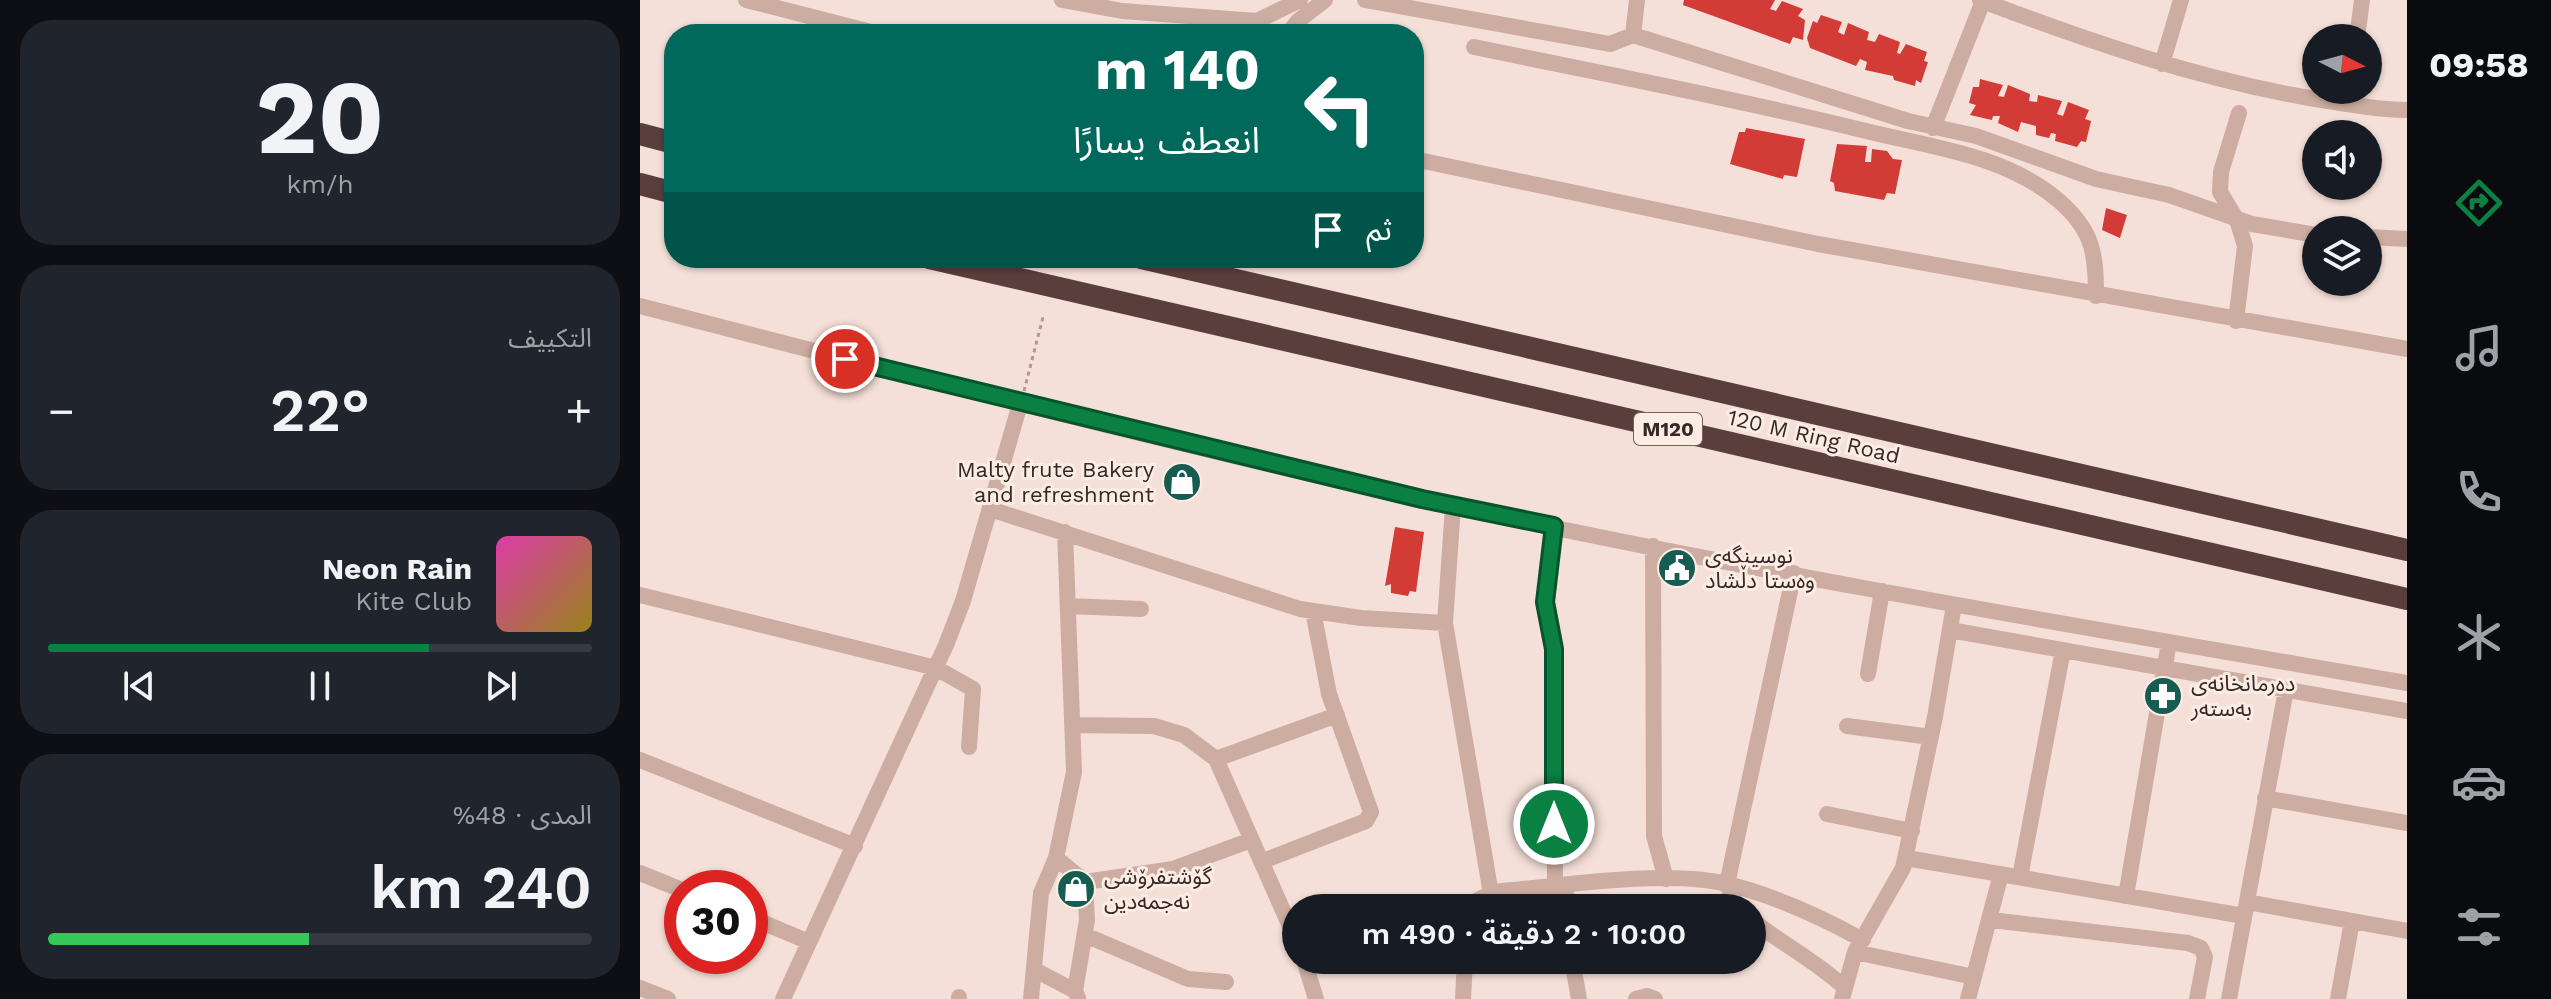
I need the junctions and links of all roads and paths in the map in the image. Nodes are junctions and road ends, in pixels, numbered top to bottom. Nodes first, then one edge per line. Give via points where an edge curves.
1 (746, 0) edge
2 (1062, 0) edge
3 (1300, 0) edge
4 (1325, 0) edge
5 (1365, 0) edge
6 (1637, 0) edge
7 (2181, 0) edge
8 (2362, 0) edge
9 (1981, 1) edge
10 (840, 24) edge
11 (1296, 24) edge
12 (2359, 24) edge
13 (1633, 35) junction
14 (1474, 47) dead end
15 (2162, 64) junction
16 (2302, 92) edge
17 (2380, 104) edge
18 (2407, 110) edge
19 (2239, 113) dead end
20 (1933, 128) junction
21 (640, 134) edge
22 (664, 140) edge
23 (1424, 161) edge
24 (640, 184) edge
25 (664, 190) edge
26 (2237, 220) junction
27 (2302, 232) edge
28 (2382, 238) edge
29 (2407, 239) edge
30 (972, 268) edge
31 (1184, 268) edge
32 (2096, 296) junction
33 (640, 306) edge
34 (1043, 317) dead end
35 (2236, 321) junction
36 (2407, 349) edge
37 (1020, 404) junction
38 (1453, 506) junction
39 (990, 509) junction
40 (1554, 526) junction
41 (1065, 532) junction
42 (1653, 546) junction
43 (2407, 550) edge
44 (1794, 573) junction
45 (1882, 591) junction
46 (640, 595) edge
47 (2407, 599) edge
48 (1954, 605) junction
49 (1069, 606) junction
50 (1141, 609) dead end
51 (1313, 611) junction
52 (1445, 623) junction
53 (1950, 630) junction
54 (2169, 642) junction
55 (2063, 650) junction
56 (936, 668) junction
57 (2164, 668) junction
58 (1868, 674) dead end
59 (2407, 683) edge
60 (2286, 690) junction
61 (2407, 711) edge
62 (1337, 715) junction
63 (1074, 725) junction
64 (1847, 726) dead end
65 (1931, 737) junction
66 (969, 747) dead end
67 (1216, 759) junction
68 (640, 760) edge
69 (2265, 798) junction
70 (1827, 814) dead end
71 (2407, 823) edge
72 (1912, 831) junction
73 (1251, 840) junction
74 (855, 846) junction
75 (1056, 858) junction
76 (1906, 858) junction
77 (1263, 861) junction
78 (640, 873) edge
79 (2001, 874) junction
80 (2020, 877) junction
81 (1666, 879) junction
82 (1085, 882) junction
83 (664, 883) edge
84 (1727, 884) junction
85 (1560, 886) junction
86 (1491, 894) joint
87 (1563, 894) edge
88 (1731, 894) edge
89 (2126, 896) junction
90 (1282, 906) edge
91 (2246, 909) junction
92 (1991, 920) junction
93 (2352, 921) junction
94 (768, 925) edge
95 (1766, 931) edge
96 (2407, 931) edge
97 (1085, 935) junction
98 (809, 942) junction
99 (1859, 946) junction
100 (1035, 970) junction
101 (1308, 974) edge
102 (1464, 974) edge
103 (1575, 974) edge
104 (1974, 977) junction
105 (1226, 982) dead end
106 (640, 988) edge
107 (1843, 993) edge
108 (1077, 995) edge
109 (665, 999) edge
110 (783, 999) edge
111 (1031, 999) edge
112 (1316, 999) edge
113 (1463, 999) edge
114 (1579, 999) edge
115 (1636, 999) edge
116 (1655, 999) edge
117 (1968, 999) edge
118 (2197, 999) edge
119 (2229, 999) edge
120 (2338, 999) edge

1 - 10 street
2 - 3 street via 1122,11 1257,21
4 - 11 street
5 - 13 street via 1610,44
6 - 13 street
7 - 15 street
8 - 12 street
9 - 15 street
9 - 20 street
13 - 20 street
14 - 32 street via 1787,111 2024,176 2059,201 2086,231 2096,252
15 - 16 street via 2242,86
17 - 18 street
19 - 26 street via 2220,192
20 - 26 street via 1976,136 2096,179 2192,202
21 - 22 highway
23 - 32 street via 1806,242
24 - 25 highway
26 - 27 street
26 - 35 street via 2245,246
28 - 29 street
30 - 47 highway, 120 M Ring Road / M120
31 - 43 highway, 120 M Ring Road / M120
32 - 35 street
33 - 37 street
34 - 37 path
35 - 36 street
37 - 38 street
37 - 39 street
38 - 40 street
38 - 52 street
39 - 41 street
39 - 56 street via 963,601
40 - 42 street
40 - 85 street via 1545,602 1554,649
41 - 49 street
41 - 51 street
42 - 44 street
42 - 81 street via 1652,794 1654,836
44 - 45 street
44 - 84 street
45 - 48 street
45 - 58 street
46 - 56 street
48 - 53 street
48 - 54 street
49 - 50 street
49 - 63 street
51 - 52 street
51 - 62 street
52 - 86 street
53 - 55 street
53 - 65 street
54 - 57 street
54 - 59 street
55 - 57 street
55 - 80 street
56 - 66 street via 973,689
56 - 74 street
57 - 60 street
57 - 89 street
60 - 61 street
60 - 69 street
62 - 67 street
62 - 77 street via 1371,806 1369,816
63 - 67 street via 1154,726 1184,735
63 - 75 street via 1074,772
64 - 65 street
65 - 72 street
67 - 73 street
68 - 74 street
69 - 71 street
69 - 91 street
70 - 72 street
72 - 76 street
73 - 77 street
73 - 82 street via 1173,869
74 - 98 street
75 - 82 street
75 - 100 street via 1041,893
76 - 79 street
76 - 99 street
77 - 90 street
78 - 83 street
79 - 80 street
79 - 92 street
80 - 89 street
81 - 84 street
81 - 85 street
82 - 97 street
84 - 88 street
84 - 99 street via 1822,918
85 - 86 street
85 - 87 street
89 - 91 street
91 - 93 street
91 - 119 street
92 - 104 street
92 - 118 street via 2188,943 2201,948 2205,957
93 - 96 street
93 - 120 street
94 - 98 street
95 - 107 street via 1820,965
97 - 105 street via 1188,979
97 - 108 street
98 - 110 street
99 - 104 street
99 - 107 street
100 - 108 street
100 - 111 street
101 - 112 street
102 - 113 street
103 - 114 street
104 - 117 street
106 - 109 street
115 - 116 street

